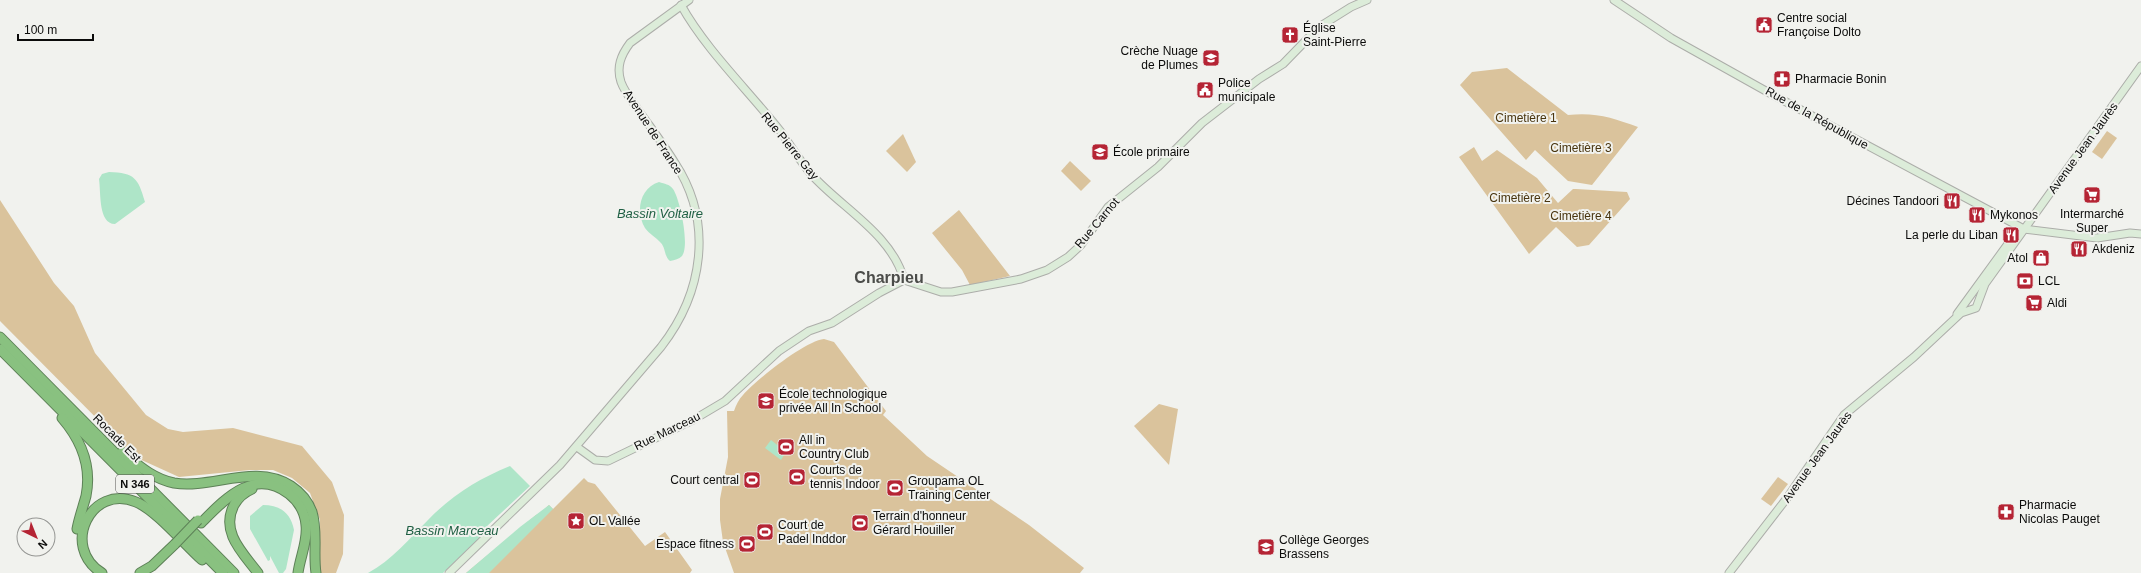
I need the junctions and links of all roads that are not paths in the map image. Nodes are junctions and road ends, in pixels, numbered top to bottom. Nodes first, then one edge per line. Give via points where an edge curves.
1 (689, 0) edge
2 (1367, 0) edge
3 (1614, 0) edge
4 (681, 5) junction
5 (2141, 66) edge
6 (2024, 229) junction
7 (2141, 234) edge
8 (904, 280) junction
9 (1967, 300) junction
10 (1969, 309) junction
11 (1952, 320) junction
12 (0, 337) edge
13 (0, 348) edge
14 (47, 396) junction
15 (97, 434) junction
16 (577, 446) junction
17 (272, 478) junction
18 (276, 487) junction
19 (200, 522) junction
20 (176, 545) junction
21 (94, 573) edge
22 (102, 573) edge
23 (140, 573) edge
24 (148, 573) edge
25 (215, 573) edge
26 (223, 573) edge
27 (234, 573) edge
28 (258, 573) edge
29 (298, 573) edge
30 (316, 573) edge
31 (449, 573) edge
32 (1728, 573) edge

1 - 4 street, Avenue de France
2 - 8 street, Rue Carnot via 1319,27 1283,64 1258,79 1202,123 1158,167 1108,207 1081,245 1047,270 1021,279 952,292 941,292
3 - 6 street, Rue de la République via 1671,38
4 - 8 street, Rue Pierre Gay via 746,93 812,174 875,233 890,253
4 - 16 street, Avenue de France via 630,43 623,52 619,68 621,82 628,95 677,165 691,194 699,243 694,284 686,308 671,334
5 - 6 street, Avenue Jean Jaurès
6 - 7 street via 2097,238
6 - 9 street, Avenue Jean Jaurès via 2013,236
6 - 10 street, Avenue Jean Jaurès via 1982,291 1977,306
8 - 16 street, Rue Marceau via 829,325 809,331 779,351 731,396 683,425 608,461 595,460
9 - 10 street via 1966,306
9 - 11 street, Avenue Jean Jaurès
10 - 11 street, Avenue Jean Jaurès
11 - 32 street, Avenue Jean Jaurès via 1914,357 1844,415 1787,498
12 - 15 highway, Rocade Est / N 346
13 - 14 highway, Rocade Est / N 346
14 - 21 highway via 50,404 73,432 83,452 87,482 77,537 78,551
14 - 26 highway, Rocade Est / N 346
15 - 17 highway via 105,437 147,472 170,482 192,484 254,476
15 - 27 highway, Rocade Est / N 346
16 - 31 street
17 - 19 highway via 248,481 232,489
17 - 30 highway via 285,482 297,490 312,512
18 - 19 highway via 263,483 249,485 219,505
18 - 28 highway via 260,487 248,491 236,500 230,512 230,530 235,542
18 - 29 highway via 295,499 304,514 306,538
19 - 20 highway
20 - 23 highway
20 - 24 highway
22 - 25 highway via 84,554 81,541 84,524 92,512 112,499 138,503 147,508

